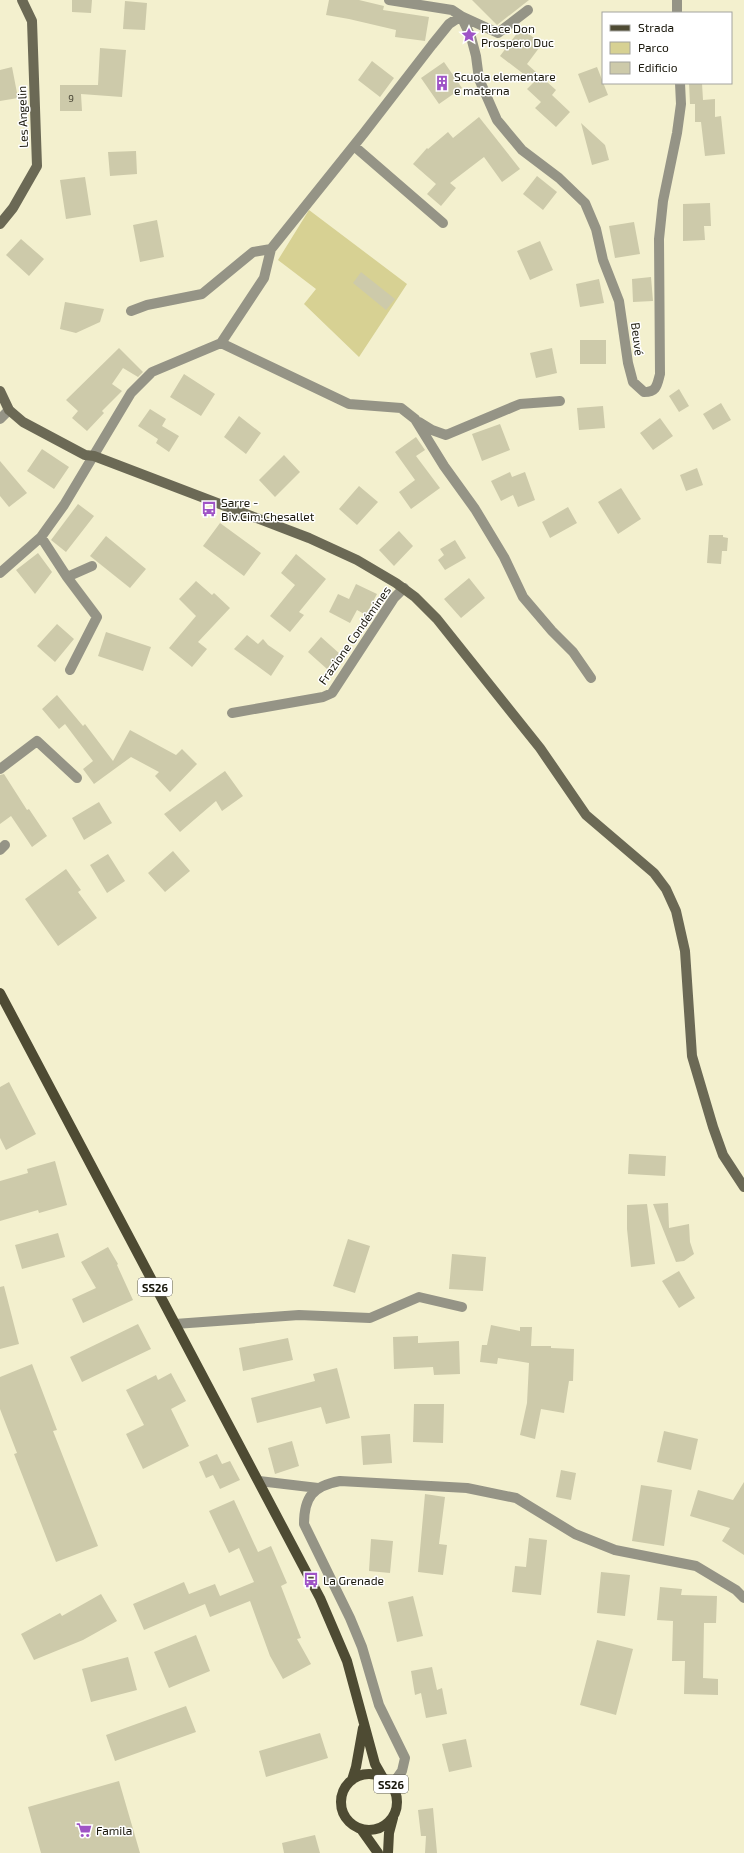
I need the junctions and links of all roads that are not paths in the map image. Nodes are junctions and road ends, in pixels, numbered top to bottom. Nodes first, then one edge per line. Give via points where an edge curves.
1 (22, 0) edge
2 (388, 0) edge
3 (677, 0) edge
4 (528, 10) dead end
5 (678, 12) edge
6 (461, 16) junction
7 (680, 84) edge
8 (354, 146) junction
9 (443, 223) dead end
10 (0, 224) edge
11 (271, 249) junction
12 (131, 311) dead end
13 (221, 343) junction
14 (0, 391) edge
15 (560, 401) dead end
16 (9, 410) junction
17 (0, 419) edge
18 (415, 419) junction
19 (94, 456) junction
20 (40, 537) junction
21 (92, 566) dead end
22 (0, 573) edge
23 (67, 577) junction
24 (404, 588) junction
25 (70, 670) dead end
26 (591, 678) dead end
27 (232, 713) dead end
28 (0, 769) edge
29 (77, 778) dead end
30 (0, 993) edge
31 (744, 1187) edge
32 (462, 1307) dead end
33 (176, 1324) junction
34 (259, 1481) junction
35 (318, 1488) junction
36 (744, 1598) edge
37 (364, 1724) junction
38 (352, 1780) junction
39 (386, 1781) junction
40 (393, 1816) junction
41 (361, 1828) junction
42 (378, 1853) edge
43 (388, 1853) edge

1 - 10 street, Les Angelin via 32,21 37,166 13,208
2 - 6 street via 452,10
3 - 5 street
4 - 6 street via 498,33
6 - 7 street, Beuvé via 474,49 479,79 497,120 522,150 560,178 585,203 619,301 633,382 644,392 656,389 660,374 659,239 662,201 681,104
6 - 8 street via 449,24 436,39
8 - 9 street
8 - 11 street
11 - 12 street via 253,252 202,294 147,305
11 - 13 street via 264,278
13 - 18 street via 349,404 401,408
13 - 19 street via 152,372 131,394
14 - 16 street
15 - 18 street via 520,404 446,435
16 - 17 street
16 - 19 street via 23,422 85,455
18 - 26 street via 478,515 504,558 523,597 573,652
19 - 20 street via 64,505
19 - 24 street via 309,538 357,560
20 - 22 street
20 - 23 street
21 - 23 street
23 - 25 street via 97,617
24 - 27 street, Frazione Condémines via 382,615 332,693 323,697
24 - 31 street via 446,631 540,748 586,815 654,873 666,889 676,910 684,951 692,1056 723,1155
28 - 29 street via 37,741
30 - 33 main road, SS26
32 - 33 street via 419,1297 370,1318 299,1315
33 - 34 main road, SS26
34 - 35 street
34 - 37 main road, SS26 via 332,1623 347,1661
35 - 36 street via 340,1481 363,1482 467,1488 516,1498 575,1534 614,1550 696,1566 736,1590
35 - 39 street via 310,1496 304,1510 304,1524 350,1618 362,1647 379,1706 404,1758 402,1771 397,1778
37 - 38 main road, SS26
37 - 39 main road, SS26 via 375,1764
38 - 39 main road, SS26 via 367,1774
38 - 41 main road, SS26 via 342,1796 342,1805 348,1820
39 - 40 main road, SS26 via 396,1796
40 - 41 main road via 383,1826 368,1830
40 - 43 main road, SS26
41 - 42 main road, SS26

